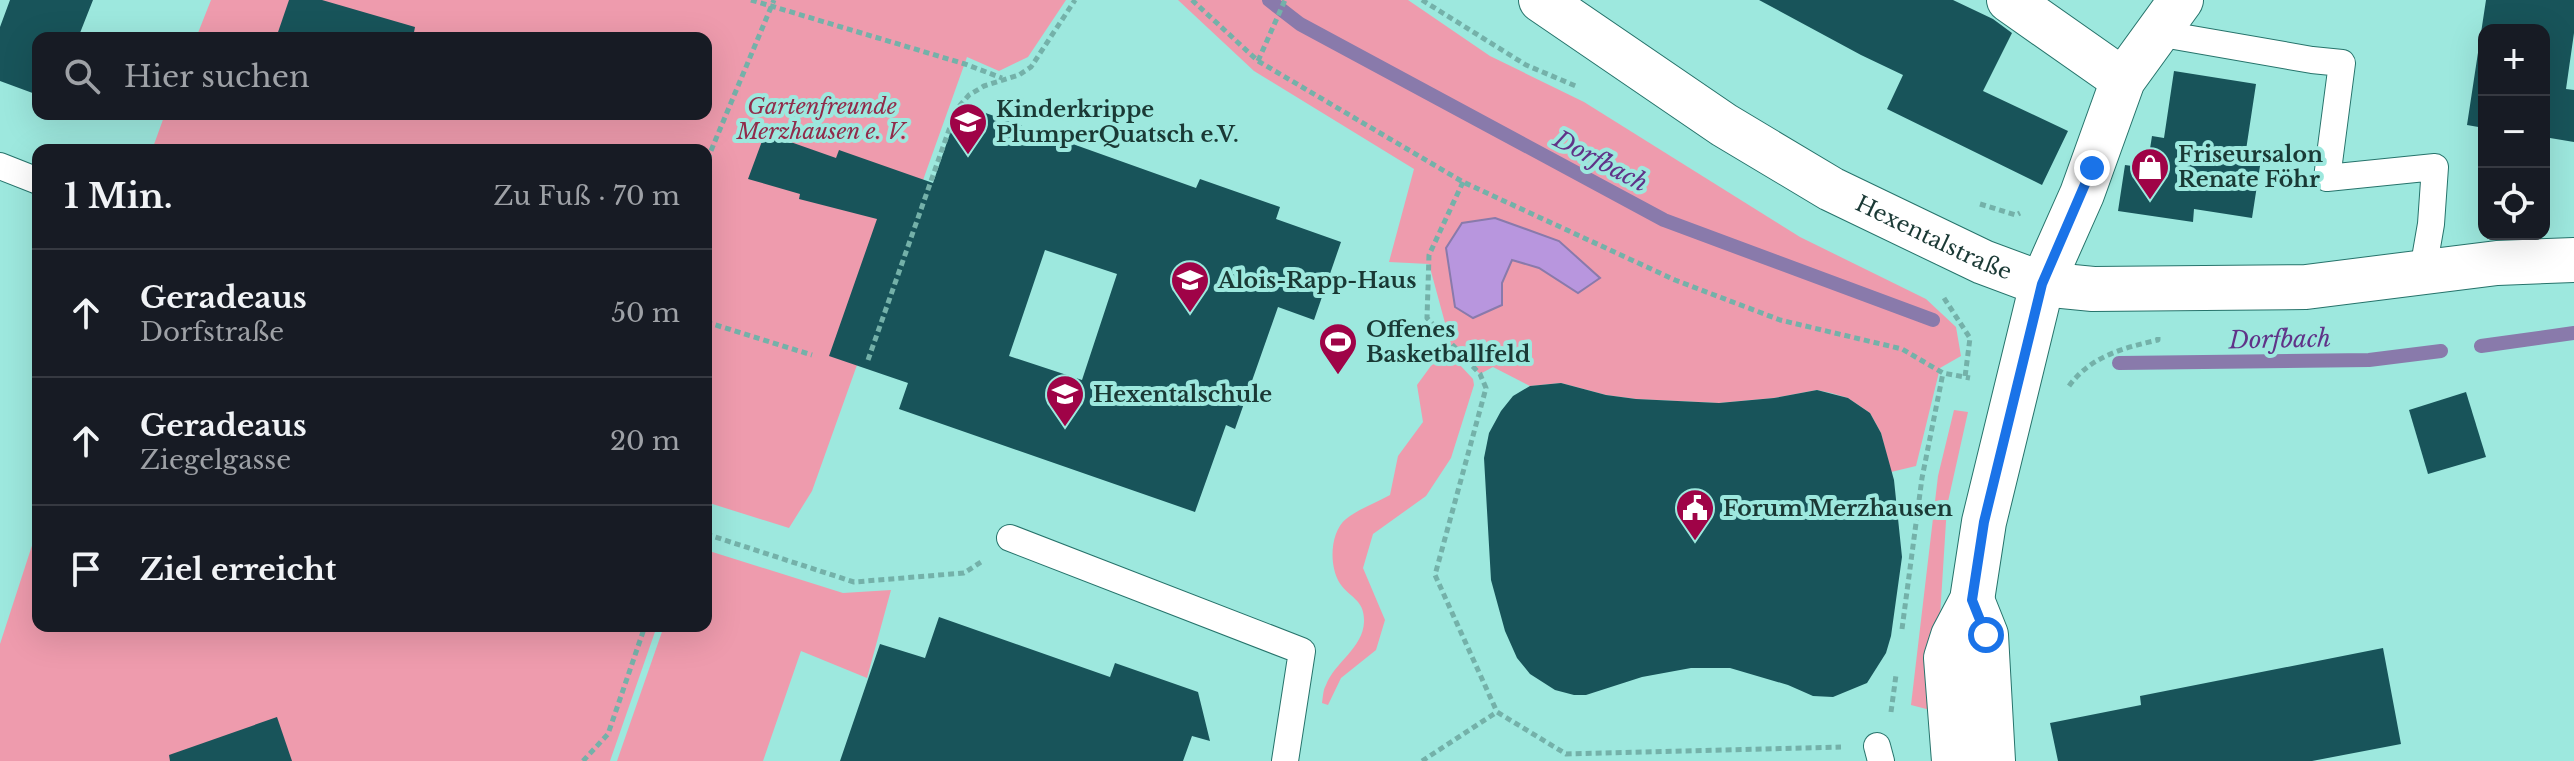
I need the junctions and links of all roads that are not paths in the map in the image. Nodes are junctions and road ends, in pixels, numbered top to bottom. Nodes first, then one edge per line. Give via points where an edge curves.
1 (1541, 0) edge
2 (2009, 0) edge
3 (2169, 16) edge
4 (2123, 80) junction
5 (0, 166) edge
6 (32, 179) edge
7 (2574, 260) edge
8 (2423, 270) junction
9 (2042, 284) junction
10 (1010, 538) road end
11 (1972, 600) junction
12 (1285, 761) edge
13 (1954, 761) edge
14 (1993, 761) edge

1 - 9 main road, Hexentalstraße via 1724,125 1831,189 1983,262
2 - 4 main road
3 - 4 main road
3 - 8 lane via 2312,60 2342,63 2327,178 2435,167
4 - 9 main road
5 - 6 lane
7 - 8 main road, Hexentalstraße
8 - 9 main road, Hexentalstraße via 2306,287 2093,289
9 - 11 main road via 1984,522
10 - 12 lane via 1302,651
11 - 13 main road via 1946,658
11 - 14 main road via 1986,635

